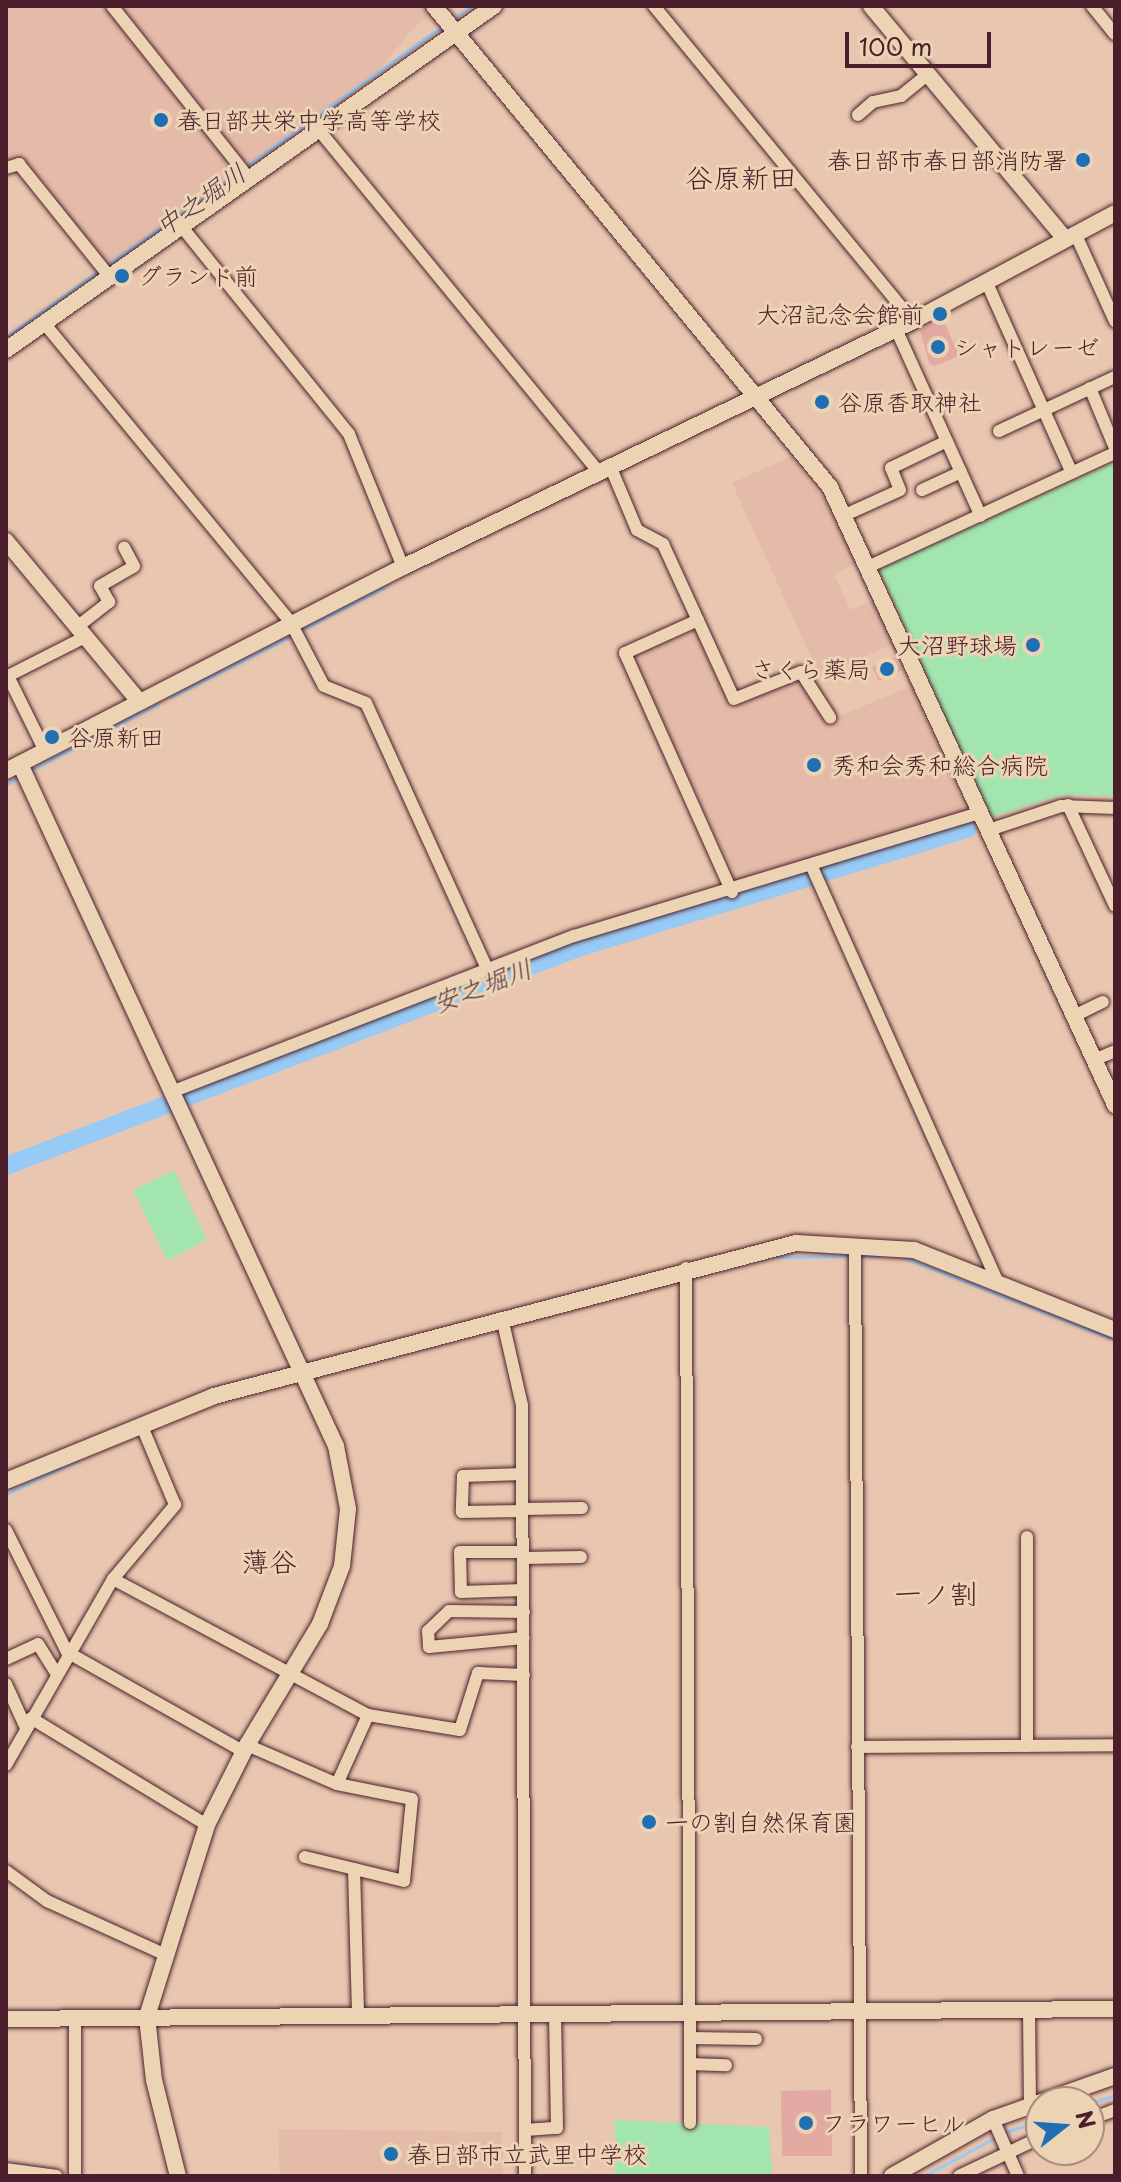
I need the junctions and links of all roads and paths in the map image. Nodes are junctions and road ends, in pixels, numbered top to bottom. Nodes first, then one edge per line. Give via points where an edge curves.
1 (112, 6) edge
2 (434, 6) edge
3 (494, 6) edge
4 (654, 6) edge
5 (871, 6) edge
6 (1092, 6) edge
7 (454, 31) junction
8 (1115, 34) edge
9 (928, 74) junction
10 (858, 115) dead end
11 (318, 129) junction
12 (6, 168) edge
13 (249, 178) junction
14 (1115, 213) edge
15 (182, 227) junction
16 (1070, 236) junction
17 (110, 277) junction
18 (986, 281) junction
19 (913, 321) junction
20 (1115, 321) edge
21 (44, 323) junction
22 (896, 329) junction
23 (6, 350) edge
24 (1115, 377) edge
25 (1090, 388) junction
26 (757, 395) junction
27 (1043, 410) junction
28 (999, 431) dead end
29 (947, 441) junction
30 (1115, 450) edge
31 (606, 470) junction
32 (961, 472) junction
33 (1072, 473) junction
34 (922, 490) dead end
35 (845, 515) junction
36 (981, 516) junction
37 (6, 541) edge
38 (124, 547) dead end
39 (870, 566) junction
40 (403, 567) junction
41 (698, 620) junction
42 (291, 623) junction
43 (81, 632) junction
44 (139, 701) junction
45 (830, 717) dead end
46 (45, 751) junction
47 (13, 767) edge
48 (1068, 805) junction
49 (1115, 808) edge
50 (982, 812) junction
51 (989, 830) junction
52 (812, 867) junction
53 (732, 892) junction
54 (1115, 906) edge
55 (487, 969) junction
56 (1103, 1002) dead end
57 (1074, 1016) junction
58 (1115, 1051) edge
59 (1094, 1060) junction
60 (174, 1091) junction
61 (1115, 1105) edge
62 (855, 1246) junction
63 (686, 1268) junction
64 (997, 1281) junction
65 (502, 1318) junction
66 (1115, 1330) edge
67 (304, 1376) junction
68 (141, 1424) junction
69 (522, 1474) junction
70 (6, 1481) edge
71 (582, 1508) dead end
72 (523, 1510) junction
73 (6, 1530) edge
74 (1027, 1537) dead end
75 (523, 1555) junction
76 (581, 1557) dead end
77 (113, 1579) junction
78 (523, 1590) junction
79 (524, 1612) junction
80 (524, 1638) junction
81 (67, 1652) junction
82 (6, 1659) edge
83 (56, 1673) junction
84 (524, 1675) junction
85 (293, 1678) junction
86 (6, 1684) edge
87 (368, 1715) junction
88 (29, 1723) junction
89 (1115, 1745) edge
90 (1027, 1746) junction
91 (857, 1747) junction
92 (245, 1748) junction
93 (6, 1765) edge
94 (337, 1784) junction
95 (207, 1825) junction
96 (305, 1857) dead end
97 (354, 1869) junction
98 (6, 1871) edge
99 (166, 1955) junction
100 (1115, 2009) edge
101 (860, 2010) junction
102 (1029, 2011) junction
103 (524, 2012) junction
104 (555, 2012) junction
105 (690, 2012) junction
106 (358, 2013) junction
107 (147, 2017) junction
108 (6, 2019) edge
109 (75, 2022) junction
110 (690, 2038) junction
111 (756, 2039) dead end
112 (690, 2064) junction
113 (726, 2065) dead end
114 (1115, 2076) edge
115 (1030, 2086) edge
116 (1084, 2086) edge
117 (1025, 2106) edge
118 (690, 2123) dead end
119 (996, 2125) junction
120 (525, 2130) junction
121 (1025, 2142) edge
122 (1006, 2147) junction
123 (6, 2169) edge
124 (57, 2176) edge
125 (75, 2176) edge
126 (178, 2176) edge
127 (525, 2176) edge
128 (861, 2176) edge
129 (892, 2176) edge
130 (959, 2176) edge
131 (1018, 2176) edge

1 - 13 street
2 - 7 street
3 - 7 street
4 - 19 street
5 - 9 street
6 - 8 street
7 - 11 street
7 - 26 street
9 - 10 street via 901,96 873,102
9 - 16 street
11 - 13 street
11 - 31 street
12 - 17 street via 19,164
13 - 15 street
14 - 16 street
15 - 17 street
15 - 40 street via 349,434
16 - 18 street
16 - 20 street
17 - 21 street
18 - 19 street
18 - 27 street
19 - 22 street
21 - 23 street
21 - 42 street
22 - 26 street
22 - 29 street
24 - 25 street
25 - 27 street
25 - 30 street
26 - 31 street
26 - 35 street via 810,458
27 - 28 street
27 - 33 street
29 - 32 street
29 - 35 street via 891,468 900,490
30 - 33 street
31 - 40 street
31 - 41 street via 637,530 663,544
32 - 34 street
32 - 36 street
33 - 36 street
35 - 39 street
36 - 39 street
37 - 43 street
38 - 43 street via 134,566 100,586 109,602
39 - 50 street
40 - 42 street
41 - 45 street via 734,699 801,672
41 - 53 street via 625,653
42 - 44 street
42 - 55 street via 324,686 366,703
43 - 44 street
43 - 46 street via 8,676
44 - 46 street
46 - 47 street
47 - 60 street
48 - 49 street
48 - 51 street
48 - 54 street
50 - 51 street
50 - 52 street
51 - 57 street
52 - 53 street
52 - 64 street
53 - 55 street via 574,936
55 - 60 street
56 - 57 street
57 - 59 street
58 - 59 street
59 - 61 street
60 - 67 street
62 - 63 street via 796,1243
62 - 64 street via 914,1250
62 - 91 street
63 - 65 street
63 - 105 street
64 - 66 street
65 - 67 street
65 - 69 street via 522,1405
67 - 68 street via 214,1396
67 - 85 street via 336,1446 347,1536 335,1586
68 - 70 street
68 - 77 street via 175,1505
69 - 72 street
69 - 72 street via 463,1476 462,1512
71 - 72 street
72 - 75 street
73 - 81 street
74 - 90 street
75 - 76 street
75 - 78 street
75 - 78 street via 460,1552 461,1592
77 - 81 street
77 - 85 street
78 - 79 street
79 - 80 street
79 - 80 street via 449,1611 428,1631 429,1647
80 - 84 street
81 - 83 street
81 - 92 street
82 - 83 street via 38,1644
83 - 88 street
84 - 87 street via 478,1673 460,1730
84 - 103 street
85 - 87 street
85 - 92 street
86 - 88 street
87 - 94 street
88 - 93 street
88 - 95 street
89 - 90 street
90 - 91 street
91 - 101 street
92 - 94 street
92 - 95 street
94 - 97 street via 412,1799 404,1881
95 - 99 street
96 - 97 street
97 - 106 street
98 - 99 street via 47,1901
99 - 107 street
100 - 102 street
101 - 102 street
101 - 105 street
101 - 128 street
102 - 115 street
103 - 104 street
103 - 106 street
103 - 120 street
104 - 105 street
104 - 120 street via 557,2128
105 - 110 street
106 - 107 street
107 - 109 street
107 - 126 street via 154,2080
108 - 109 street
109 - 125 street
110 - 111 street
110 - 112 street
112 - 113 street
112 - 118 street
114 - 116 street
117 - 119 street
119 - 122 street
119 - 129 street
120 - 127 street
121 - 122 street
122 - 130 street
122 - 131 street
123 - 124 street

